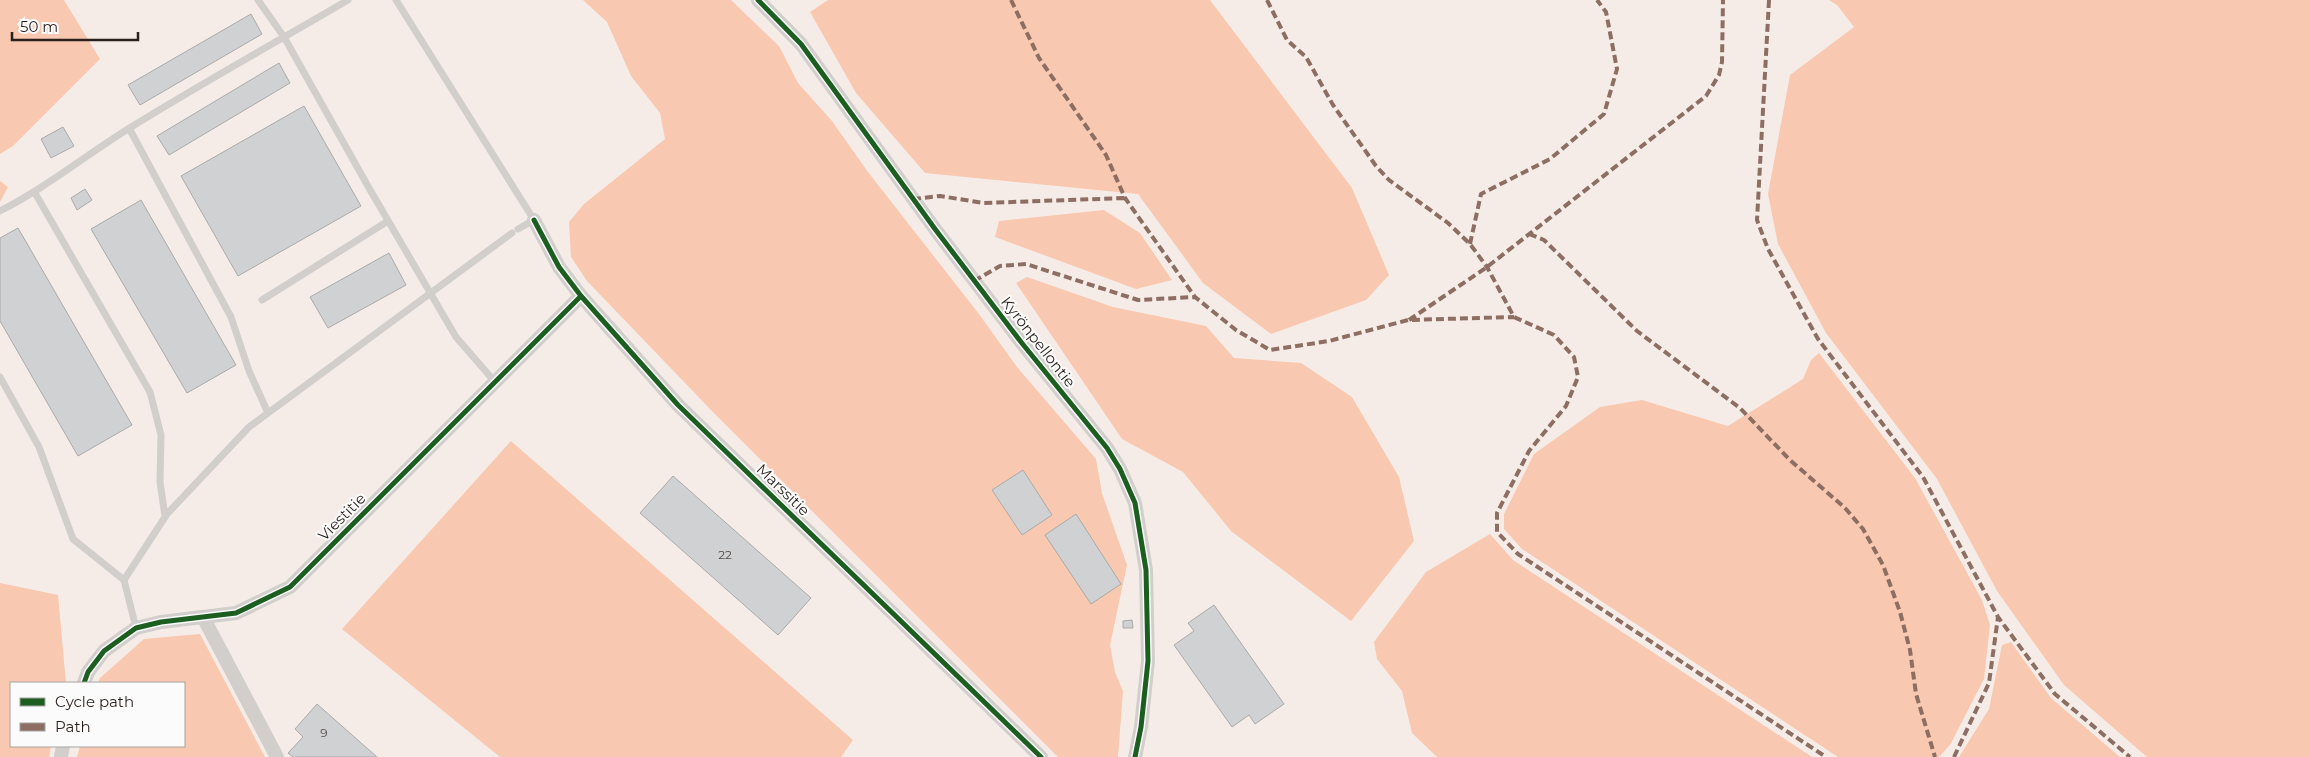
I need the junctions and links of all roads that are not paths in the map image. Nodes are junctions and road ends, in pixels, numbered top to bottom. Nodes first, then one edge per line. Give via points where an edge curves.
1 (258, 0) edge
2 (348, 0) edge
3 (396, 0) edge
4 (758, 0) edge
5 (284, 37) junction
6 (129, 128) junction
7 (35, 193) junction
8 (0, 211) edge
9 (534, 220) junction
10 (388, 221) junction
11 (431, 294) junction
12 (581, 296) junction
13 (262, 300) dead end
14 (0, 377) edge
15 (495, 382) junction
16 (268, 413) junction
17 (165, 516) junction
18 (124, 580) junction
19 (203, 617) junction
20 (136, 628) junction
21 (84, 682) edge
22 (277, 757) edge
23 (1041, 757) edge
24 (1135, 757) edge

1 - 5 lane
2 - 5 lane
3 - 9 lane
4 - 24 street, Kyrönpellontie via 801,44 935,229 1107,448 1120,469 1135,503 1146,570 1148,661
5 - 6 lane
5 - 10 lane
6 - 7 lane
6 - 16 lane via 231,316 249,371
7 - 8 lane
7 - 17 lane via 150,392 161,435 160,482
9 - 11 lane via 471,261
9 - 12 street, Marssitie via 559,267
10 - 11 lane
10 - 13 lane
11 - 15 lane via 456,337
11 - 16 lane
12 - 15 street, Viestitie
12 - 23 street, Marssitie via 678,405
14 - 18 lane via 39,447 73,539
15 - 19 street, Viestitie via 290,586 236,613
16 - 17 lane via 249,427
17 - 18 lane
18 - 20 lane
19 - 20 street, Viestitie
19 - 22 street
20 - 21 street, Viestitie via 104,651

